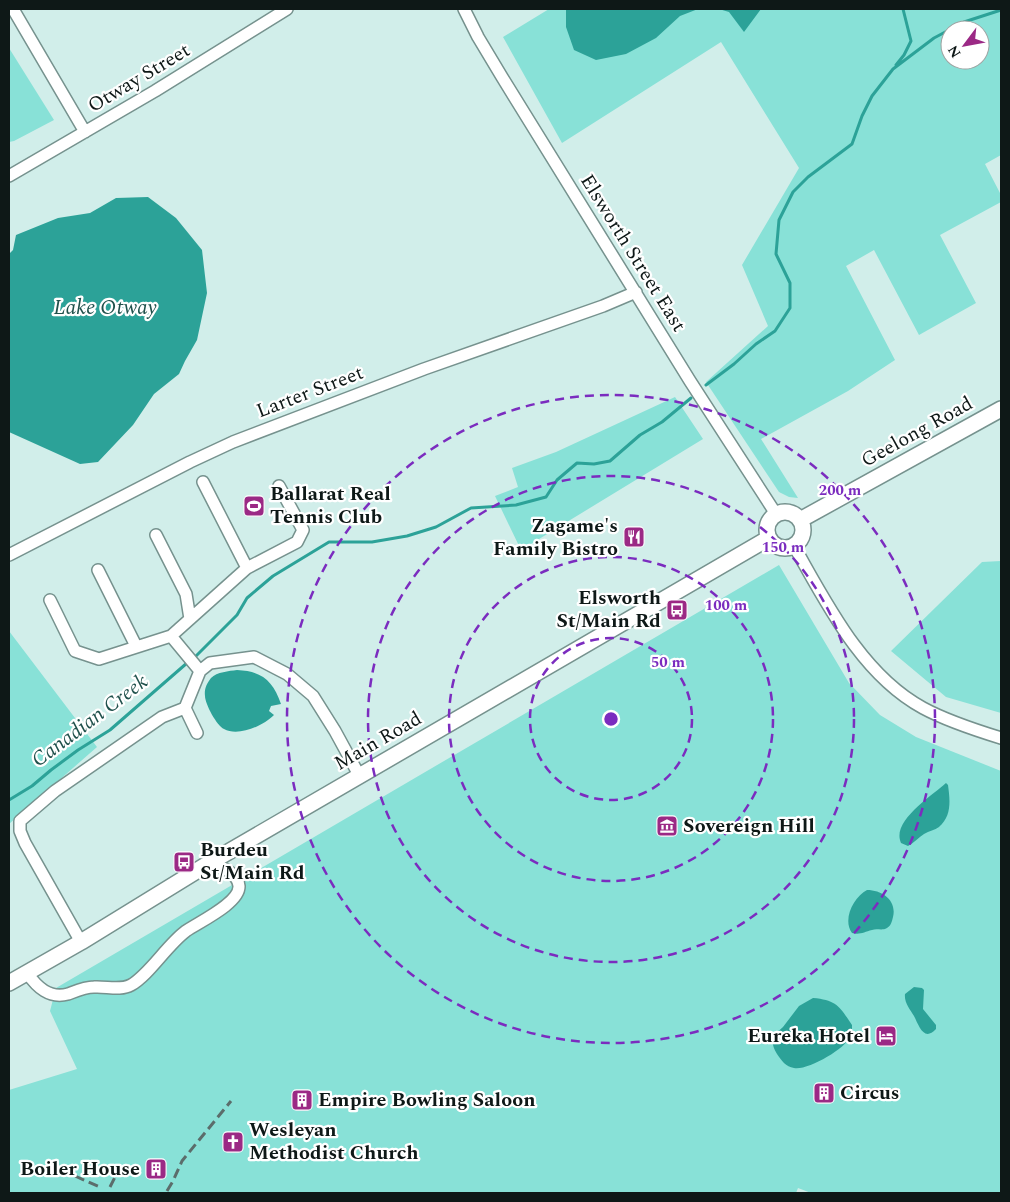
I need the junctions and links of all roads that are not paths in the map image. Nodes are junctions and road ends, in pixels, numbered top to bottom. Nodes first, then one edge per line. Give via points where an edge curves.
1 (13, 9) edge
2 (287, 9) edge
3 (464, 9) edge
4 (85, 132) junction
5 (9, 176) edge
6 (636, 292) junction
7 (1001, 409) edge
8 (204, 482) dead end
9 (279, 486) dead end
10 (776, 514) junction
11 (800, 520) junction
12 (156, 535) dead end
13 (769, 538) junction
14 (794, 546) junction
15 (9, 555) edge
16 (247, 568) junction
17 (98, 570) dead end
18 (50, 600) dead end
19 (190, 619) junction
20 (171, 636) junction
21 (136, 646) junction
22 (200, 671) junction
23 (185, 708) junction
24 (197, 733) dead end
25 (1001, 738) edge
26 (359, 775) junction
27 (211, 862) junction
28 (81, 942) junction
29 (27, 973) junction
30 (9, 983) edge

1 - 4 street
2 - 4 street, Otway Street
3 - 6 street, Elsworth Street East via 490,59
4 - 5 street, Otway Street
6 - 10 street, Elsworth Street East
6 - 15 street, Larter Street via 226,444
7 - 11 main road, Geelong Road
8 - 16 street
9 - 16 street via 303,530 297,542
10 - 11 main road via 787,512
10 - 13 main road via 768,525
11 - 14 main road via 803,534
12 - 19 street via 186,594
13 - 14 main road via 780,547
13 - 26 main road, Main Road
14 - 25 street via 855,646 878,674 922,707
16 - 19 street
17 - 21 street
18 - 21 street via 76,651 99,659
19 - 20 street
20 - 21 street
20 - 22 street
22 - 23 street
22 - 26 street via 210,663 254,657 287,674 313,696
23 - 24 street
23 - 28 street via 162,717 55,791 20,821 25,843
26 - 27 main road, Main Road
27 - 28 main road, Main Road
27 - 29 street via 236,878 237,894 228,904 183,934 130,986 93,987 64,995 54,994 39,989
28 - 29 main road, Main Road
29 - 30 main road, Main Road

